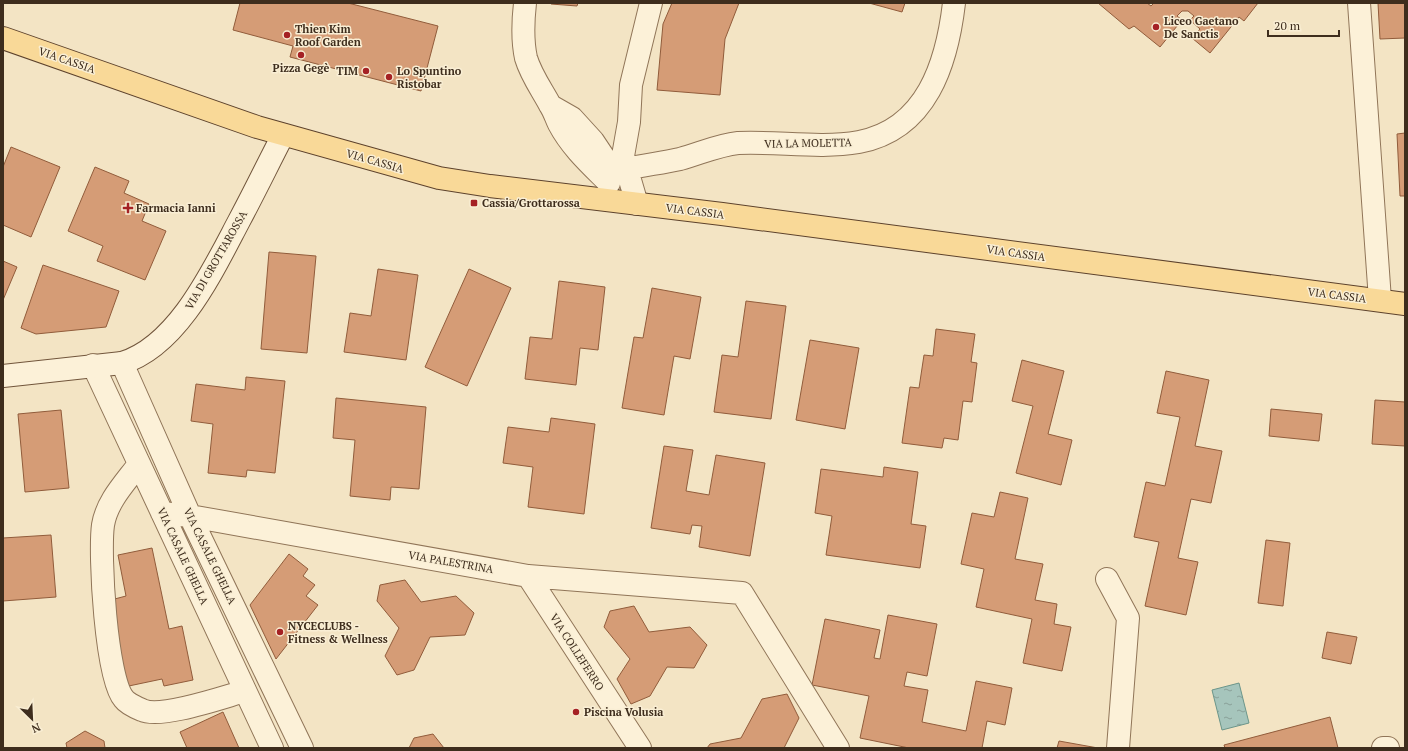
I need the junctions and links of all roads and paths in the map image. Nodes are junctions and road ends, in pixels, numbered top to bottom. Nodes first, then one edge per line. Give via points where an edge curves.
1 (525, 3) edge
2 (651, 3) edge
3 (954, 3) edge
4 (1359, 3) edge
5 (3, 38) edge
6 (283, 135) junction
7 (615, 176) junction
8 (637, 204) junction
9 (1380, 300) junction
10 (1405, 304) edge
11 (122, 363) junction
12 (93, 365) junction
13 (3, 376) edge
14 (139, 464) junction
15 (162, 512) junction
16 (190, 516) junction
17 (528, 576) junction
18 (1107, 579) dead end
19 (245, 691) junction
20 (272, 748) edge
21 (302, 748) edge
22 (640, 748) edge
23 (838, 748) edge
24 (1118, 748) edge
25 (1383, 748) edge
26 (1388, 748) edge

1 - 7 street via 523,33 526,58 534,77 551,106 572,118 592,141
2 - 7 street via 631,84 629,122
3 - 7 street, VIA LA MOLETTA via 948,42 932,85 907,119 889,132 868,140 847,143 731,144
4 - 9 street
5 - 6 main road, VIA CASSIA
6 - 7 main road, VIA CASSIA via 440,178
6 - 11 street, VIA DI GROTTAROSSA via 195,301 159,340 133,359
7 - 8 main road, VIA CASSIA
7 - 8 street
8 - 9 main road, VIA CASSIA
9 - 10 main road, VIA CASSIA
11 - 12 street, VIA DI GROTTAROSSA
11 - 16 street, VIA CASALE GHELLA
12 - 13 street, VIA DI GROTTAROSSA
12 - 14 street, VIA CASALE GHELLA
14 - 15 street, VIA CASALE GHELLA
14 - 19 street via 110,502 103,526 103,595 115,680 124,699 143,711 170,711
15 - 16 street, VIA PALESTRINA
15 - 19 street, VIA CASALE GHELLA
16 - 17 street, VIA PALESTRINA
16 - 21 street, VIA CASALE GHELLA
17 - 22 street, VIA COLLEFERRO
17 - 23 street, VIA PALESTRINA via 742,593
18 - 24 street via 1128,618
19 - 20 street, VIA CASALE GHELLA
25 - 26 street

